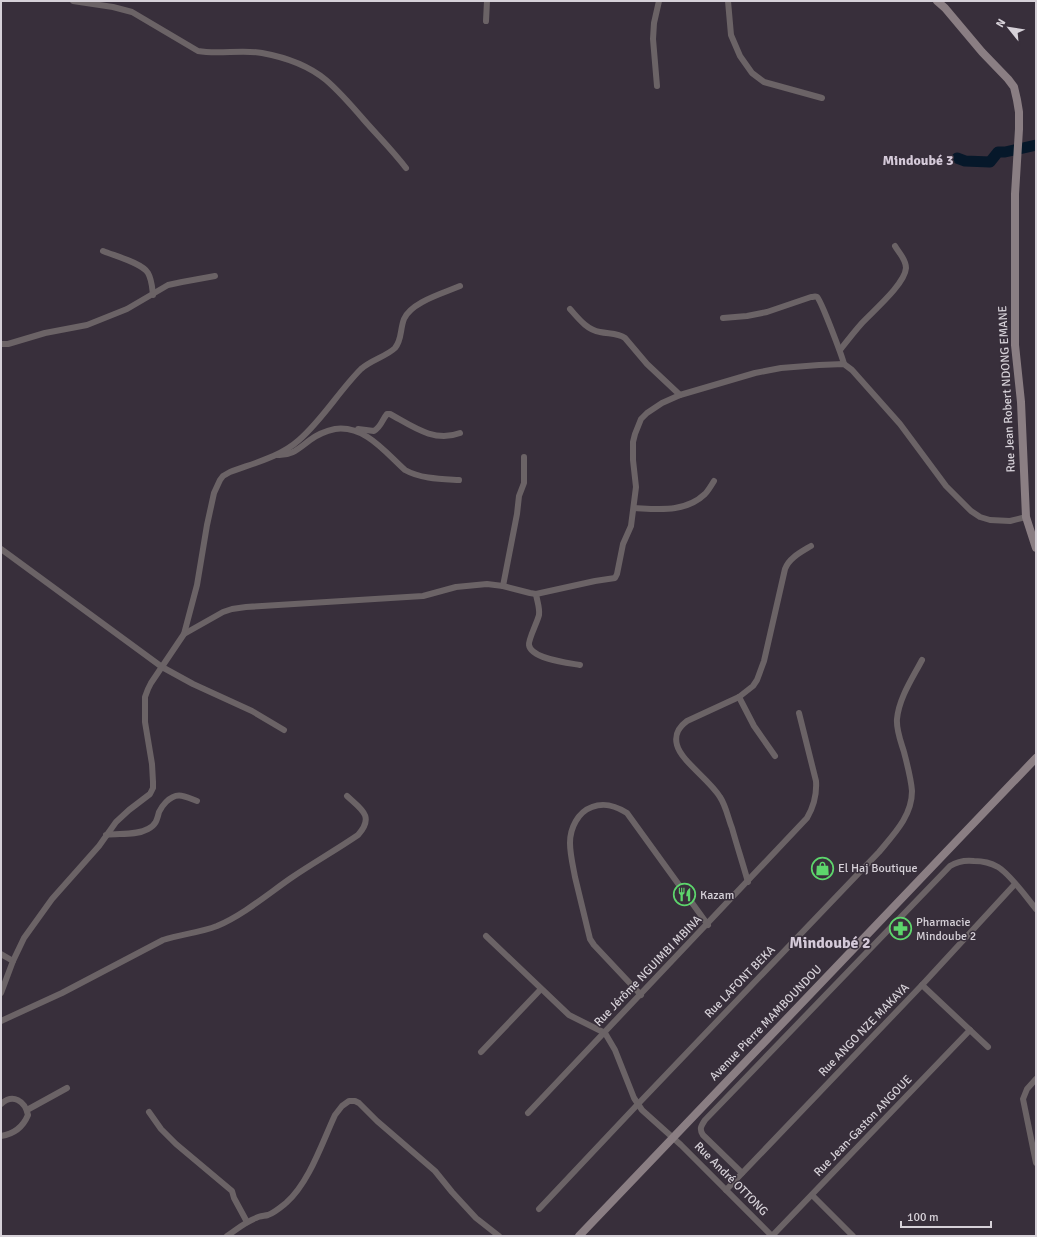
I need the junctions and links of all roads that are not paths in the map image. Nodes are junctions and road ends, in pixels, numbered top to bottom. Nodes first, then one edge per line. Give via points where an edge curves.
1 (72, 1) edge
2 (487, 1) edge
3 (659, 1) edge
4 (728, 1) edge
5 (937, 1) edge
6 (486, 21) dead end
7 (657, 86) dead end
8 (822, 98) dead end
9 (406, 168) dead end
10 (894, 246) dead end
11 (104, 251) dead end
12 (215, 276) dead end
13 (460, 286) dead end
14 (153, 295) junction
15 (570, 309) dead end
16 (723, 318) dead end
17 (1, 344) edge
18 (840, 350) junction
19 (844, 364) junction
20 (680, 395) junction
21 (355, 430) junction
22 (460, 433) dead end
23 (278, 454) junction
24 (524, 457) dead end
25 (459, 480) dead end
26 (714, 482) dead end
27 (634, 508) junction
28 (1026, 517) junction
29 (811, 546) dead end
30 (1036, 548) edge
31 (1, 549) edge
32 (503, 586) junction
33 (536, 594) junction
34 (184, 634) junction
35 (922, 660) dead end
36 (580, 665) dead end
37 (162, 667) junction
38 (739, 696) junction
39 (800, 713) dead end
40 (284, 730) dead end
41 (775, 756) dead end
42 (1036, 758) edge
43 (347, 796) dead end
44 (197, 801) dead end
45 (106, 835) junction
46 (748, 882) junction
47 (1016, 884) junction
48 (1036, 909) edge
49 (708, 924) junction
50 (486, 936) dead end
51 (1, 954) edge
52 (13, 961) junction
53 (922, 985) junction
54 (541, 989) junction
55 (1, 993) edge
56 (640, 995) junction
57 (1, 1021) edge
58 (970, 1030) junction
59 (605, 1033) junction
60 (988, 1047) dead end
61 (481, 1052) dead end
62 (1036, 1079) edge
63 (66, 1088) dead end
64 (1, 1104) edge
65 (638, 1104) junction
66 (27, 1110) junction
67 (149, 1112) dead end
68 (528, 1113) dead end
69 (1, 1136) edge
70 (673, 1138) junction
71 (1036, 1163) edge
72 (742, 1173) junction
73 (726, 1190) junction
74 (812, 1195) junction
75 (539, 1209) dead end
76 (247, 1222) junction
77 (227, 1236) edge
78 (499, 1236) edge
79 (580, 1236) edge
80 (772, 1236) edge
81 (853, 1236) edge

1 - 9 street via 132,12 198,51 262,53 292,61 325,79 338,91
2 - 6 street
3 - 7 street via 653,39
4 - 8 street via 732,35 740,56 752,73 764,82
5 - 28 street, Rue Jean Robert NDONG EMANE via 1014,87 1019,112 1015,194 1014,327 1021,402
10 - 18 street via 904,259 904,275
11 - 14 street via 148,272
12 - 14 street via 168,285
13 - 23 street via 426,300 410,310 403,321 400,338 394,349 369,362 304,435
14 - 17 street via 87,325
15 - 20 street via 593,330 625,338 647,364
16 - 18 street via 767,312 816,297 819,298
18 - 19 street
19 - 20 street via 781,368
19 - 28 street via 850,367 900,424 946,486 971,511 990,520 1010,521
20 - 27 street via 662,403 641,419 635,434 633,451 636,487
21 - 22 street via 357,428 374,431 385,416 390,414 420,430 438,436
21 - 23 street via 328,430 317,434 294,452
21 - 25 street via 375,442 410,473 421,477
23 - 34 street via 230,472 223,476 215,488 198,585
24 - 32 street via 524,483 519,496
26 - 27 street via 705,494 683,507
27 - 33 street via 615,578 595,580
28 - 30 street, Rue Jean Robert NDONG EMANE
29 - 38 street via 791,559 786,566 761,671 753,686
31 - 37 street
32 - 33 street
32 - 34 street via 487,584 456,587 423,596 232,609
33 - 36 street via 539,613 529,644 531,650 556,661
34 - 37 street
35 - 65 street, Rue LAFONT BEKA via 902,700 897,719 912,792 908,810 900,826 879,852
37 - 40 street via 192,684 252,711
37 - 45 street via 145,697 145,722 153,788 147,798 121,817
38 - 41 street via 754,726
38 - 46 street via 687,721 680,727 676,736 680,752 721,798
39 - 46 street, Rue Jérôme NGUIMBI MBINA via 816,781 817,793 814,803 800,827
42 - 70 street, Avenue Pierre MAMBOUNDOU
43 - 57 street via 365,815 364,828 242,912 217,926 164,940 62,993
44 - 45 street via 174,795 160,810 157,821 149,829 132,834
45 - 52 street via 49,904 24,938
46 - 49 street, Rue Jérôme NGUIMBI MBINA
47 - 48 street
47 - 53 street, Rue ANGO NZE MAKAYA
47 - 72 street via 1000,868 982,861 965,860 950,866 708,1116 700,1126 700,1131
49 - 56 street, Rue Jérôme NGUIMBI MBINA
49 - 56 street via 627,813 610,805 599,804 588,808 577,817 572,830 571,854 590,940
50 - 54 street
51 - 52 street
52 - 55 street
53 - 58 street
53 - 72 street, Rue ANGO NZE MAKAYA
54 - 59 street via 568,1015
54 - 61 street
56 - 59 street, Rue Jérôme NGUIMBI MBINA
58 - 60 street
58 - 74 street, Rue Jean-Gaston ANGOUE
59 - 65 street, Rue André OTTONG
59 - 68 street, Rue Jérôme NGUIMBI MBINA
62 - 71 street via 1022,1099
63 - 66 street
64 - 66 street via 9,1099 15,1099
65 - 70 street, Rue André OTTONG
65 - 75 street, Rue LAFONT BEKA
66 - 69 street via 28,1115 22,1125 9,1135
67 - 76 street via 176,1144 232,1192
70 - 73 street, Rue André OTTONG
70 - 79 street, Avenue Pierre MAMBOUNDOU
72 - 73 street, Rue ANGO NZE MAKAYA
73 - 80 street, Rue André OTTONG
74 - 80 street, Rue Jean-Gaston ANGOUE
74 - 81 street
76 - 77 street
76 - 78 street via 268,1215 293,1196 308,1174 335,1115 349,1101 355,1101 435,1171 476,1218

